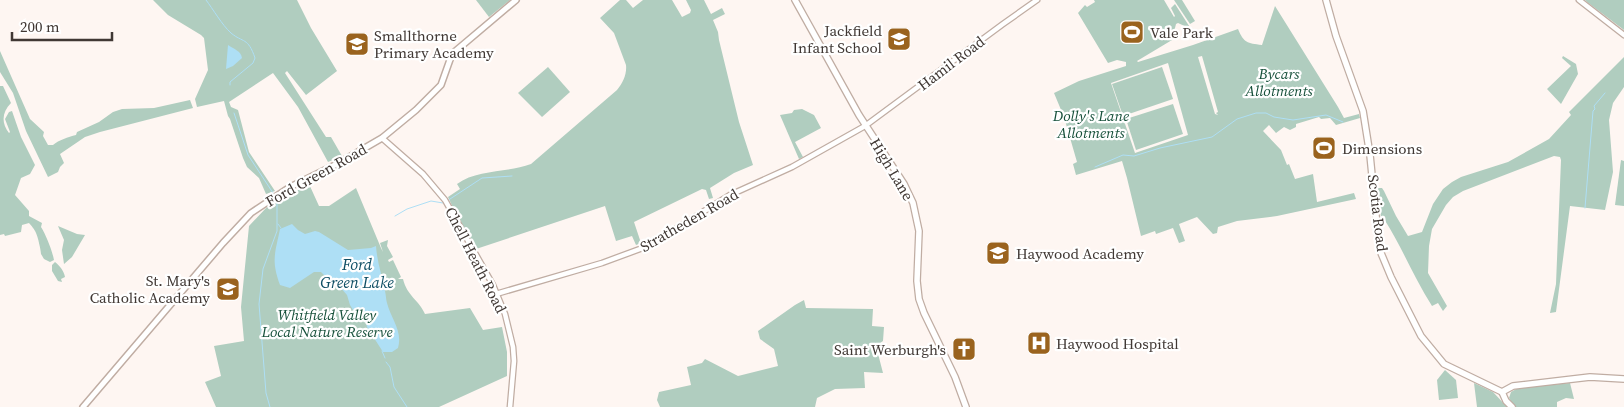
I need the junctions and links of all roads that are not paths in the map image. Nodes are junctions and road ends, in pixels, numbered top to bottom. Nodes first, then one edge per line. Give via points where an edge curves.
1 (516, 0) edge
2 (795, 0) edge
3 (1037, 0) edge
4 (1326, 0) edge
5 (1580, 0) edge
6 (1624, 35) edge
7 (865, 126) junction
8 (382, 138) junction
9 (775, 175) joint
10 (496, 294) junction
11 (1624, 379) edge
12 (1502, 392) junction
13 (83, 407) edge
14 (510, 407) edge
15 (966, 407) edge
16 (1512, 407) edge

1 - 8 main road, Ford Green Road via 452,54 441,85
2 - 7 main road, High Lane
3 - 7 street, Hamil Road
4 - 12 main road, Scotia Road via 1363,111 1378,236 1391,277 1421,336 1444,364
5 - 6 street
7 - 9 street, Hamil Road
7 - 15 main road, High Lane via 904,184 913,204 919,231 919,299
8 - 10 street, Chell Heath Road via 423,174 446,202
8 - 13 main road, Ford Green Road via 276,196 240,224
9 - 10 street, Stratheden Road via 730,195 648,246
10 - 14 street, Chell Heath Road via 513,347
11 - 12 main road via 1590,377 1513,386
12 - 16 main road

